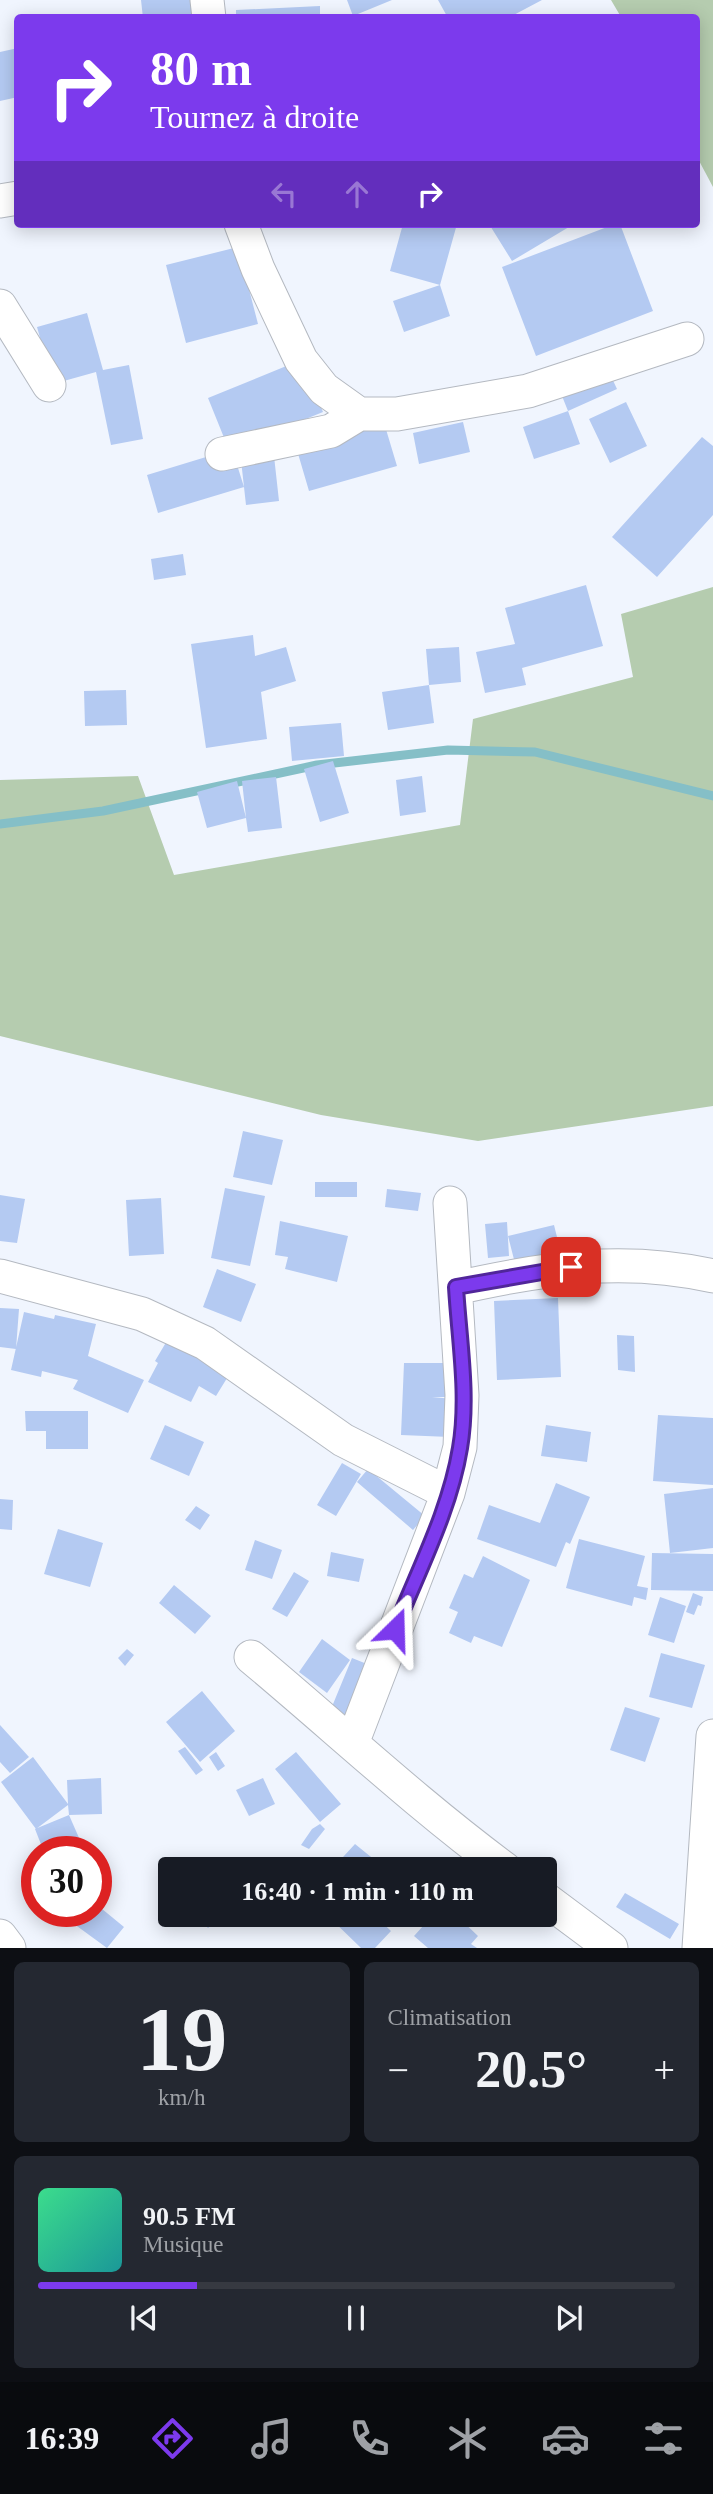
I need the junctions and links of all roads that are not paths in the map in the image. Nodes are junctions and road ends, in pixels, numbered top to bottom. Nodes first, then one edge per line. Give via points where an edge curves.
1 (243, 228) edge
2 (0, 306) edge
3 (687, 339) dead end
4 (48, 385) dead end
5 (359, 414) junction
6 (222, 454) dead end
7 (450, 1203) dead end
8 (0, 1276) edge
9 (713, 1276) edge
10 (456, 1287) junction
11 (448, 1493) junction
12 (251, 1657) dead end
13 (713, 1736) edge
14 (353, 1741) junction
15 (711, 1797) edge
16 (489, 1857) edge
17 (557, 1908) edge
18 (0, 1937) edge
19 (9, 1948) edge
20 (611, 1948) edge
21 (699, 1948) edge

1 - 5 street via 302,360 324,389
2 - 4 street
3 - 5 street via 528,391 397,414
5 - 6 street via 331,431
7 - 10 street
8 - 11 street via 142,1314 205,1343 343,1440
9 - 10 street via 673,1267 595,1264
10 - 11 street via 463,1395 460,1447
11 - 14 street
12 - 14 street
13 - 15 street
14 - 16 street via 435,1817
15 - 21 street
17 - 20 street
18 - 19 street

